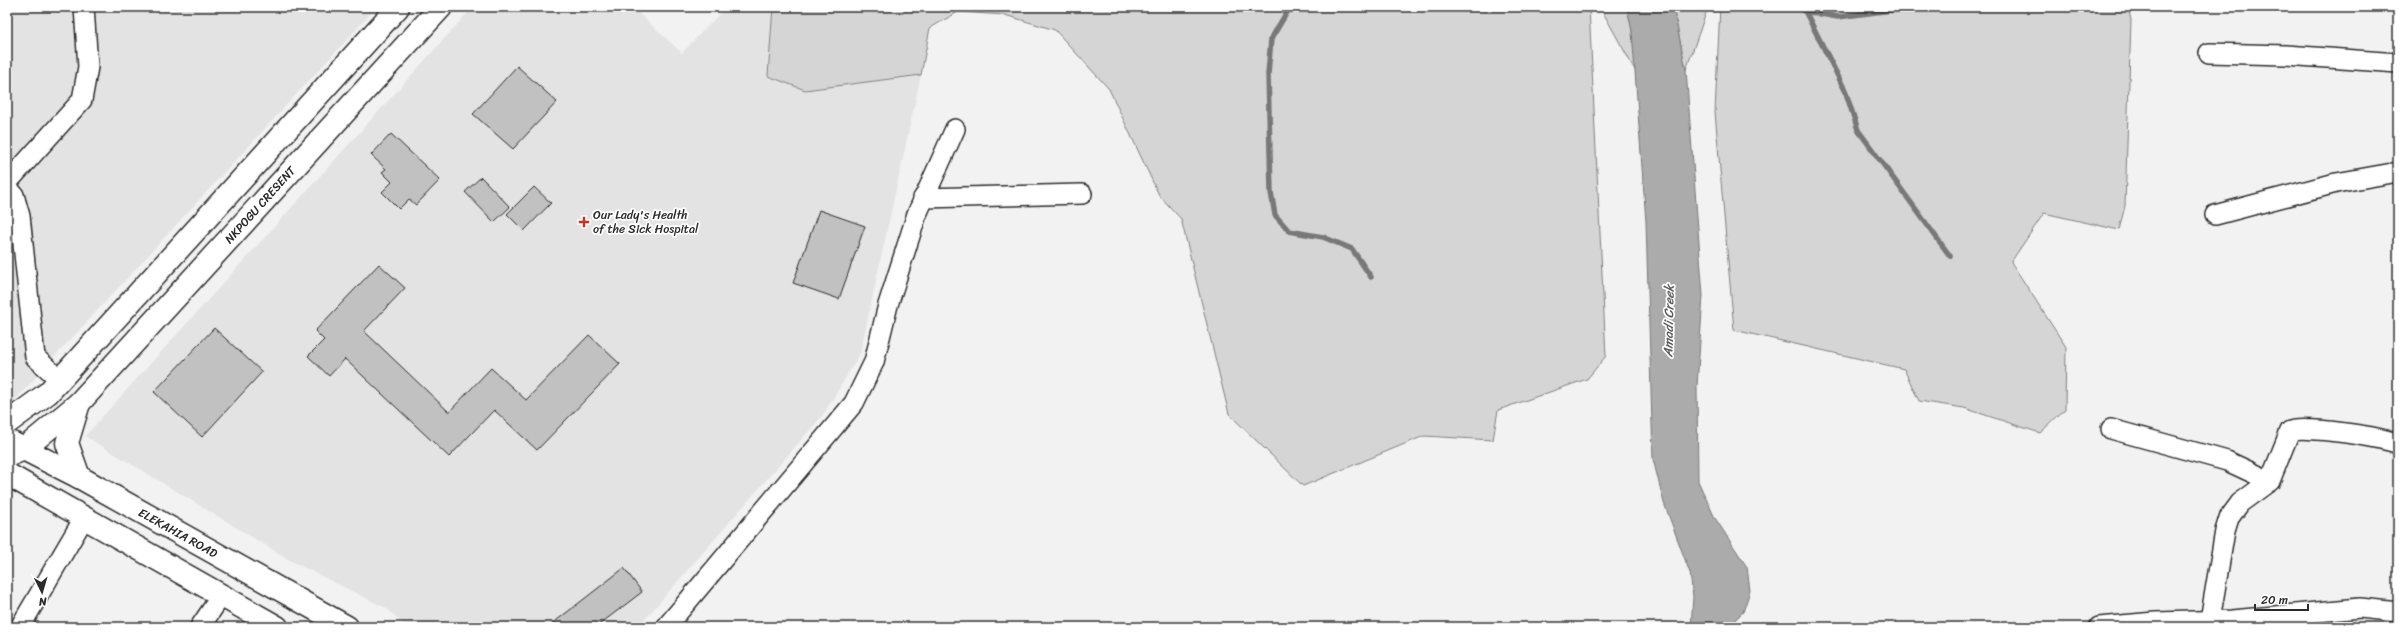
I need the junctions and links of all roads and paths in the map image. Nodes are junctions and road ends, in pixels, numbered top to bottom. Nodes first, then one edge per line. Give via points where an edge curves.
1 (84, 7) edge
2 (398, 7) edge
3 (441, 7) edge
4 (2209, 53) dead end
5 (2398, 63) edge
6 (954, 129) dead end
7 (2398, 172) edge
8 (7, 183) edge
9 (7, 186) edge
10 (1082, 194) dead end
11 (924, 198) junction
12 (2215, 215) dead end
13 (54, 386) junction
14 (79, 403) junction
15 (7, 423) edge
16 (2111, 429) dead end
17 (2398, 444) edge
18 (13, 448) edge
19 (7, 474) edge
20 (79, 477) junction
21 (2270, 481) junction
22 (38, 492) junction
23 (84, 518) junction
24 (221, 596) junction
25 (2398, 612) edge
26 (2210, 620) junction
27 (2281, 621) edge
28 (20, 627) edge
29 (200, 627) edge
30 (277, 627) edge
31 (347, 627) edge
32 (666, 627) edge
33 (2099, 627) edge

1 - 8 street via 88,67 82,100
2 - 13 main road
3 - 14 main road, NKPOGU CRESENT
4 - 5 street via 2286,55
6 - 11 street
7 - 12 street via 2336,183
9 - 13 street via 14,195 20,216 35,357
10 - 11 street
11 - 32 street via 910,233 888,305 874,362 854,403
13 - 15 main road
13 - 18 main road
14 - 18 main road, NKPOGU CRESENT
14 - 20 main road, NKPOGU CRESENT via 67,443
16 - 21 street via 2228,461
17 - 21 street via 2389,439 2359,434 2294,429 2286,437
18 - 20 main road, ELEKAHIA ROAD
18 - 22 main road
19 - 22 main road
20 - 31 main road, ELEKAHIA ROAD
21 - 26 street via 2240,504 2229,518 2224,531
22 - 23 main road
23 - 24 main road
23 - 28 street
24 - 29 street
24 - 30 main road
25 - 27 street via 2360,608
26 - 27 street
26 - 33 street

